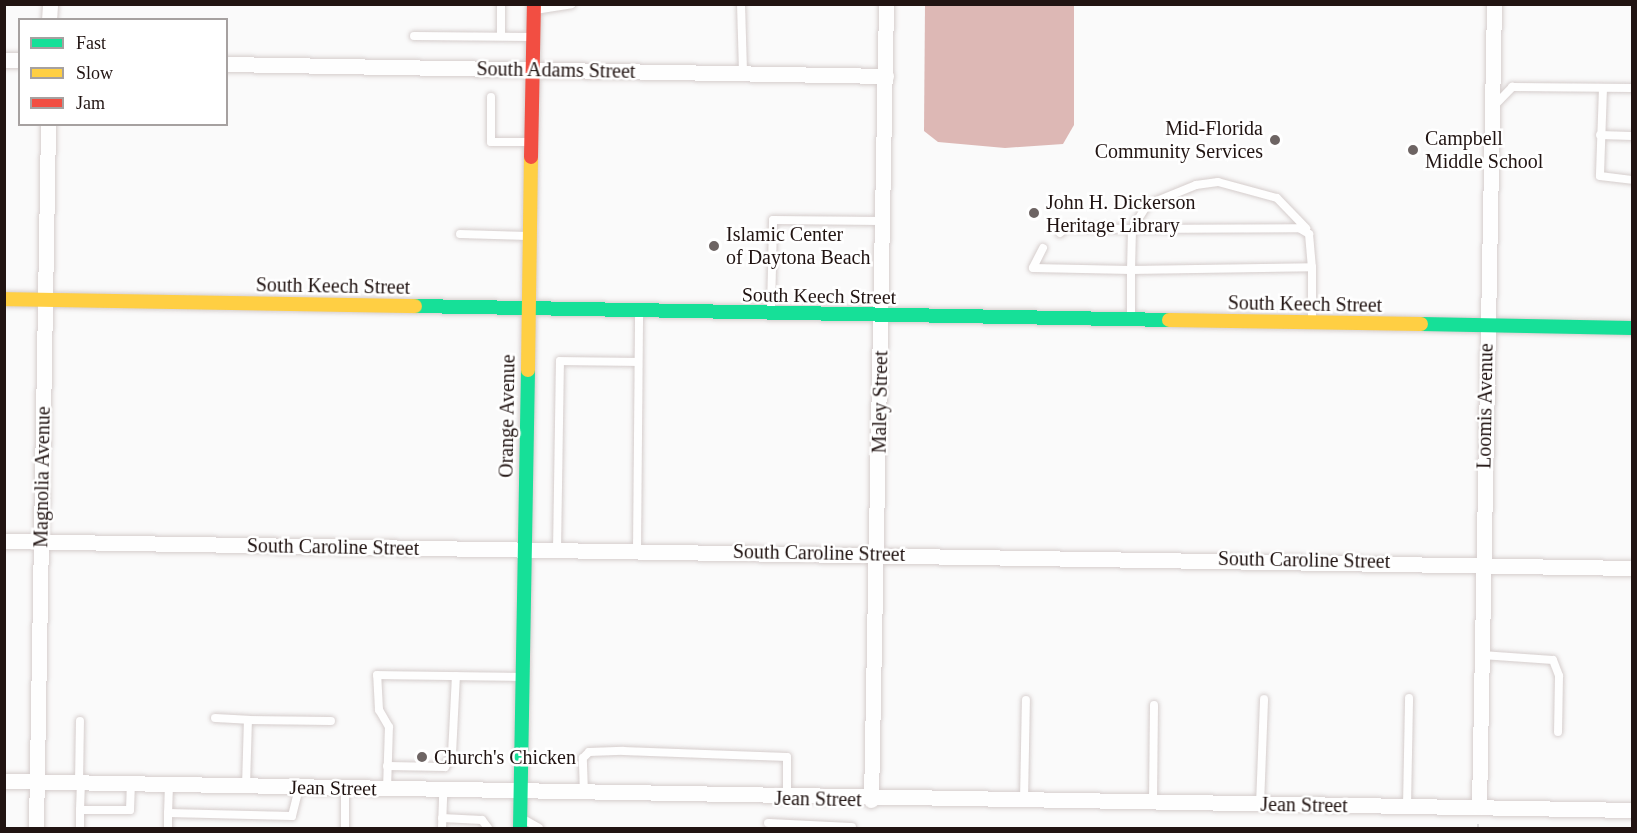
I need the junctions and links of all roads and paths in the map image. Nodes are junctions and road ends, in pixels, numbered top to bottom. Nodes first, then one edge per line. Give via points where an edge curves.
1 (501, 4) edge
2 (572, 4) edge
3 (741, 4) edge
4 (886, 4) edge
5 (1494, 4) edge
6 (534, 7) edge
7 (414, 36) dead end
8 (501, 36) junction
9 (533, 37) junction
10 (228, 64) edge
11 (532, 69) junction
12 (743, 73) junction
13 (886, 76) junction
14 (1603, 88) junction
15 (1632, 88) edge
16 (491, 98) dead end
17 (1492, 108) junction
18 (48, 126) edge
19 (1600, 135) junction
20 (1632, 136) edge
21 (531, 142) junction
22 (1632, 180) edge
23 (884, 221) junction
24 (1306, 228) junction
25 (1132, 229) junction
26 (1063, 230) dead end
27 (460, 234) dead end
28 (530, 236) junction
29 (1043, 248) dead end
30 (1312, 267) junction
31 (1131, 270) junction
32 (4, 299) edge
33 (45, 300) junction
34 (528, 310) junction
35 (639, 312) junction
36 (771, 315) junction
37 (882, 317) junction
38 (1131, 321) junction
39 (1312, 323) junction
40 (1487, 326) junction
41 (1632, 328) edge
42 (638, 362) junction
43 (4, 541) edge
44 (40, 542) junction
45 (525, 550) junction
46 (557, 550) junction
47 (637, 551) junction
48 (877, 554) junction
49 (1481, 564) junction
50 (1632, 568) edge
51 (1480, 655) junction
52 (456, 676) junction
53 (522, 677) junction
54 (1409, 698) dead end
55 (1264, 699) dead end
56 (1026, 700) dead end
57 (1154, 705) dead end
58 (215, 718) dead end
59 (80, 720) dead end
60 (248, 720) junction
61 (331, 721) dead end
62 (1558, 732) dead end
63 (387, 766) junction
64 (4, 782) edge
65 (37, 782) junction
66 (80, 783) junction
67 (131, 784) junction
68 (169, 784) junction
69 (246, 786) junction
70 (299, 787) junction
71 (345, 788) junction
72 (387, 789) junction
73 (443, 790) junction
74 (521, 791) junction
75 (584, 793) junction
76 (788, 797) junction
77 (871, 800) junction
78 (1024, 802) junction
79 (1153, 803) junction
80 (1260, 805) junction
81 (1407, 806) junction
82 (1479, 807) junction
83 (80, 810) junction
84 (1632, 810) edge
85 (168, 813) junction
86 (442, 818) junction
87 (520, 823) edge
88 (768, 824) dead end
89 (852, 827) dead end
90 (36, 828) edge
91 (80, 828) edge
92 (168, 828) edge
93 (345, 828) edge
94 (442, 828) edge
95 (488, 828) edge
96 (539, 828) edge

1 - 8 lane
2 - 6 lane
3 - 12 lane
4 - 13 street, Maley Street
5 - 17 street, Loomis Avenue
6 - 9 street, Orange Avenue
7 - 8 lane
8 - 9 lane
9 - 11 street, Orange Avenue
10 - 11 street, South Adams Street
11 - 12 street, South Adams Street
11 - 21 street, Orange Avenue
12 - 13 street, South Adams Street
13 - 23 street, Maley Street
14 - 15 lane
14 - 17 lane via 1512,87
14 - 19 lane
16 - 21 lane via 491,142
17 - 40 street, Loomis Avenue
18 - 33 street, Magnolia Avenue
19 - 20 lane
19 - 22 lane via 1600,176
21 - 28 street, Orange Avenue
23 - 36 lane via 773,220
23 - 37 street, Maley Street
24 - 25 lane
24 - 25 lane via 1277,198 1218,182 1196,184 1147,204
24 - 30 lane
25 - 26 lane
25 - 31 lane
27 - 28 lane
28 - 34 street, Orange Avenue
29 - 31 lane via 1033,268
30 - 31 lane
30 - 39 lane
31 - 38 lane
32 - 33 street, South Keech Street
33 - 34 street, South Keech Street
33 - 44 street, Magnolia Avenue
34 - 35 street, South Keech Street
34 - 45 street, Orange Avenue
35 - 36 street, South Keech Street
35 - 42 lane
36 - 37 street, South Keech Street
37 - 38 street, South Keech Street
37 - 48 street, Maley Street
38 - 39 street, South Keech Street
39 - 40 street, South Keech Street
40 - 41 street, South Keech Street
40 - 49 street, Loomis Avenue
42 - 46 lane via 560,361
42 - 47 lane
43 - 44 street, South Caroline Street
44 - 45 street, South Caroline Street
44 - 65 street, Magnolia Avenue
45 - 46 street, South Caroline Street
45 - 53 street, Orange Avenue
46 - 47 street, South Caroline Street
47 - 48 street, South Caroline Street
48 - 49 street, South Caroline Street
48 - 77 street, Maley Street
49 - 50 street, South Caroline Street
49 - 51 street, Loomis Avenue
51 - 62 lane via 1553,660 1559,676
51 - 82 street, Loomis Avenue
52 - 53 lane
52 - 63 lane via 452,754 445,767
52 - 63 lane via 377,675 379,710 389,728
53 - 74 street, Orange Avenue
54 - 81 lane
55 - 80 lane
56 - 78 lane
57 - 79 lane
58 - 60 lane
59 - 66 lane
60 - 61 lane
60 - 69 lane
63 - 72 lane
64 - 65 street, Jean Street
65 - 66 street, Jean Street
65 - 90 street, Magnolia Avenue
66 - 67 street, Jean Street
66 - 83 lane
67 - 68 street, Jean Street
67 - 83 lane via 130,810
68 - 69 street, Jean Street
68 - 85 lane
69 - 70 street, Jean Street
70 - 71 street, Jean Street
70 - 85 lane via 292,816
71 - 72 street, Jean Street
71 - 93 lane
72 - 73 street, Jean Street
73 - 74 street, Jean Street
73 - 86 lane
74 - 75 street, Jean Street
74 - 87 street, Orange Avenue
75 - 76 street, Jean Street
75 - 76 lane via 583,758 589,752 624,751 787,757
76 - 77 street, Jean Street
77 - 78 street, Jean Street
78 - 79 street, Jean Street
79 - 80 street, Jean Street
80 - 81 street, Jean Street
81 - 82 street, Jean Street
82 - 84 street, Jean Street
83 - 91 lane
85 - 92 lane
86 - 94 lane
86 - 95 lane via 482,820
87 - 96 lane
88 - 89 lane

